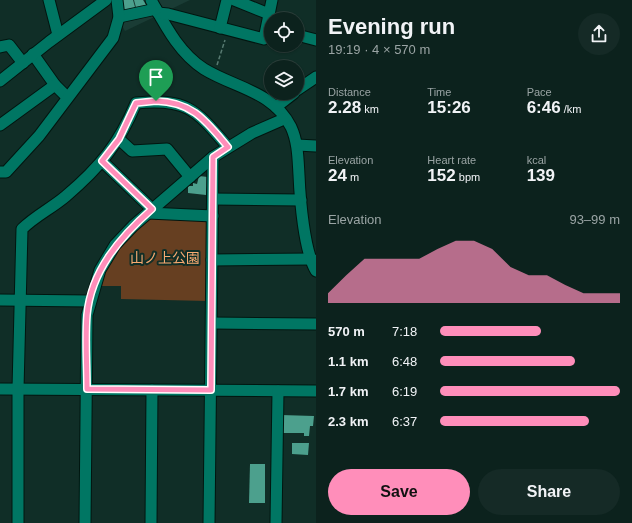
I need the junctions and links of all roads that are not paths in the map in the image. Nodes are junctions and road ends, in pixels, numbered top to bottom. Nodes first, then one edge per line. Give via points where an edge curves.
1 (49, 0) edge
2 (106, 0) edge
3 (117, 0) edge
4 (227, 0) edge
5 (234, 0) edge
6 (272, 0) edge
7 (155, 7) edge
8 (271, 12) edge
9 (264, 14) edge
10 (119, 17) junction
11 (224, 28) junction
12 (58, 34) junction
13 (304, 37) edge
14 (264, 39) edge
15 (316, 40) edge
16 (0, 47) edge
17 (33, 54) junction
18 (24, 63) junction
19 (316, 77) edge
20 (0, 81) edge
21 (55, 85) junction
22 (304, 85) edge
23 (67, 98) junction
24 (285, 100) edge
25 (276, 107) junction
26 (284, 119) junction
27 (0, 125) edge
28 (119, 139) junction
29 (297, 146) junction
30 (316, 146) edge
31 (228, 147) junction
32 (213, 157) junction
33 (102, 161) junction
34 (0, 172) edge
35 (190, 177) junction
36 (213, 199) junction
37 (301, 200) junction
38 (150, 211) junction
39 (213, 216) junction
40 (312, 259) junction
41 (212, 260) junction
42 (316, 271) edge
43 (0, 300) edge
44 (20, 300) junction
45 (90, 301) junction
46 (212, 323) junction
47 (316, 324) edge
48 (0, 389) edge
49 (18, 389) junction
50 (87, 389) junction
51 (152, 390) junction
52 (211, 390) junction
53 (278, 391) junction
54 (316, 392) edge
55 (18, 523) edge
56 (85, 523) edge
57 (151, 523) edge
58 (208, 523) edge
59 (276, 523) edge

1 - 12 street
2 - 12 street
3 - 10 street
4 - 11 street
5 - 9 street
6 - 8 street
7 - 10 street
7 - 11 street via 168,14
7 - 25 street via 176,43 203,68 256,92
10 - 23 street via 113,38
11 - 14 street
12 - 17 street
13 - 15 street
16 - 18 street via 9,46
17 - 18 street
17 - 21 street
18 - 20 street
19 - 22 street
21 - 23 street
21 - 27 street
23 - 34 street via 39,136 6,172
24 - 25 street
25 - 26 street
26 - 29 street via 290,126
26 - 31 street
28 - 31 street via 136,103 168,101 188,107 204,118
28 - 33 street
28 - 35 street via 132,151 167,149
29 - 30 street
29 - 37 street
31 - 32 street
32 - 35 street
32 - 36 street
33 - 38 street
33 - 44 street via 66,196 22,229
35 - 38 street
36 - 37 street
36 - 39 street
37 - 40 street via 306,240
38 - 39 street
38 - 45 street via 115,245 100,270
39 - 41 street
40 - 41 street
40 - 42 street
41 - 46 street
43 - 44 street
44 - 45 street
44 - 49 street
45 - 50 street via 87,315
46 - 47 street
46 - 52 street
48 - 49 street
49 - 50 street
49 - 55 street
50 - 51 street
50 - 56 street
51 - 52 street
51 - 57 street
52 - 53 street
52 - 58 street
53 - 54 street
53 - 59 street

